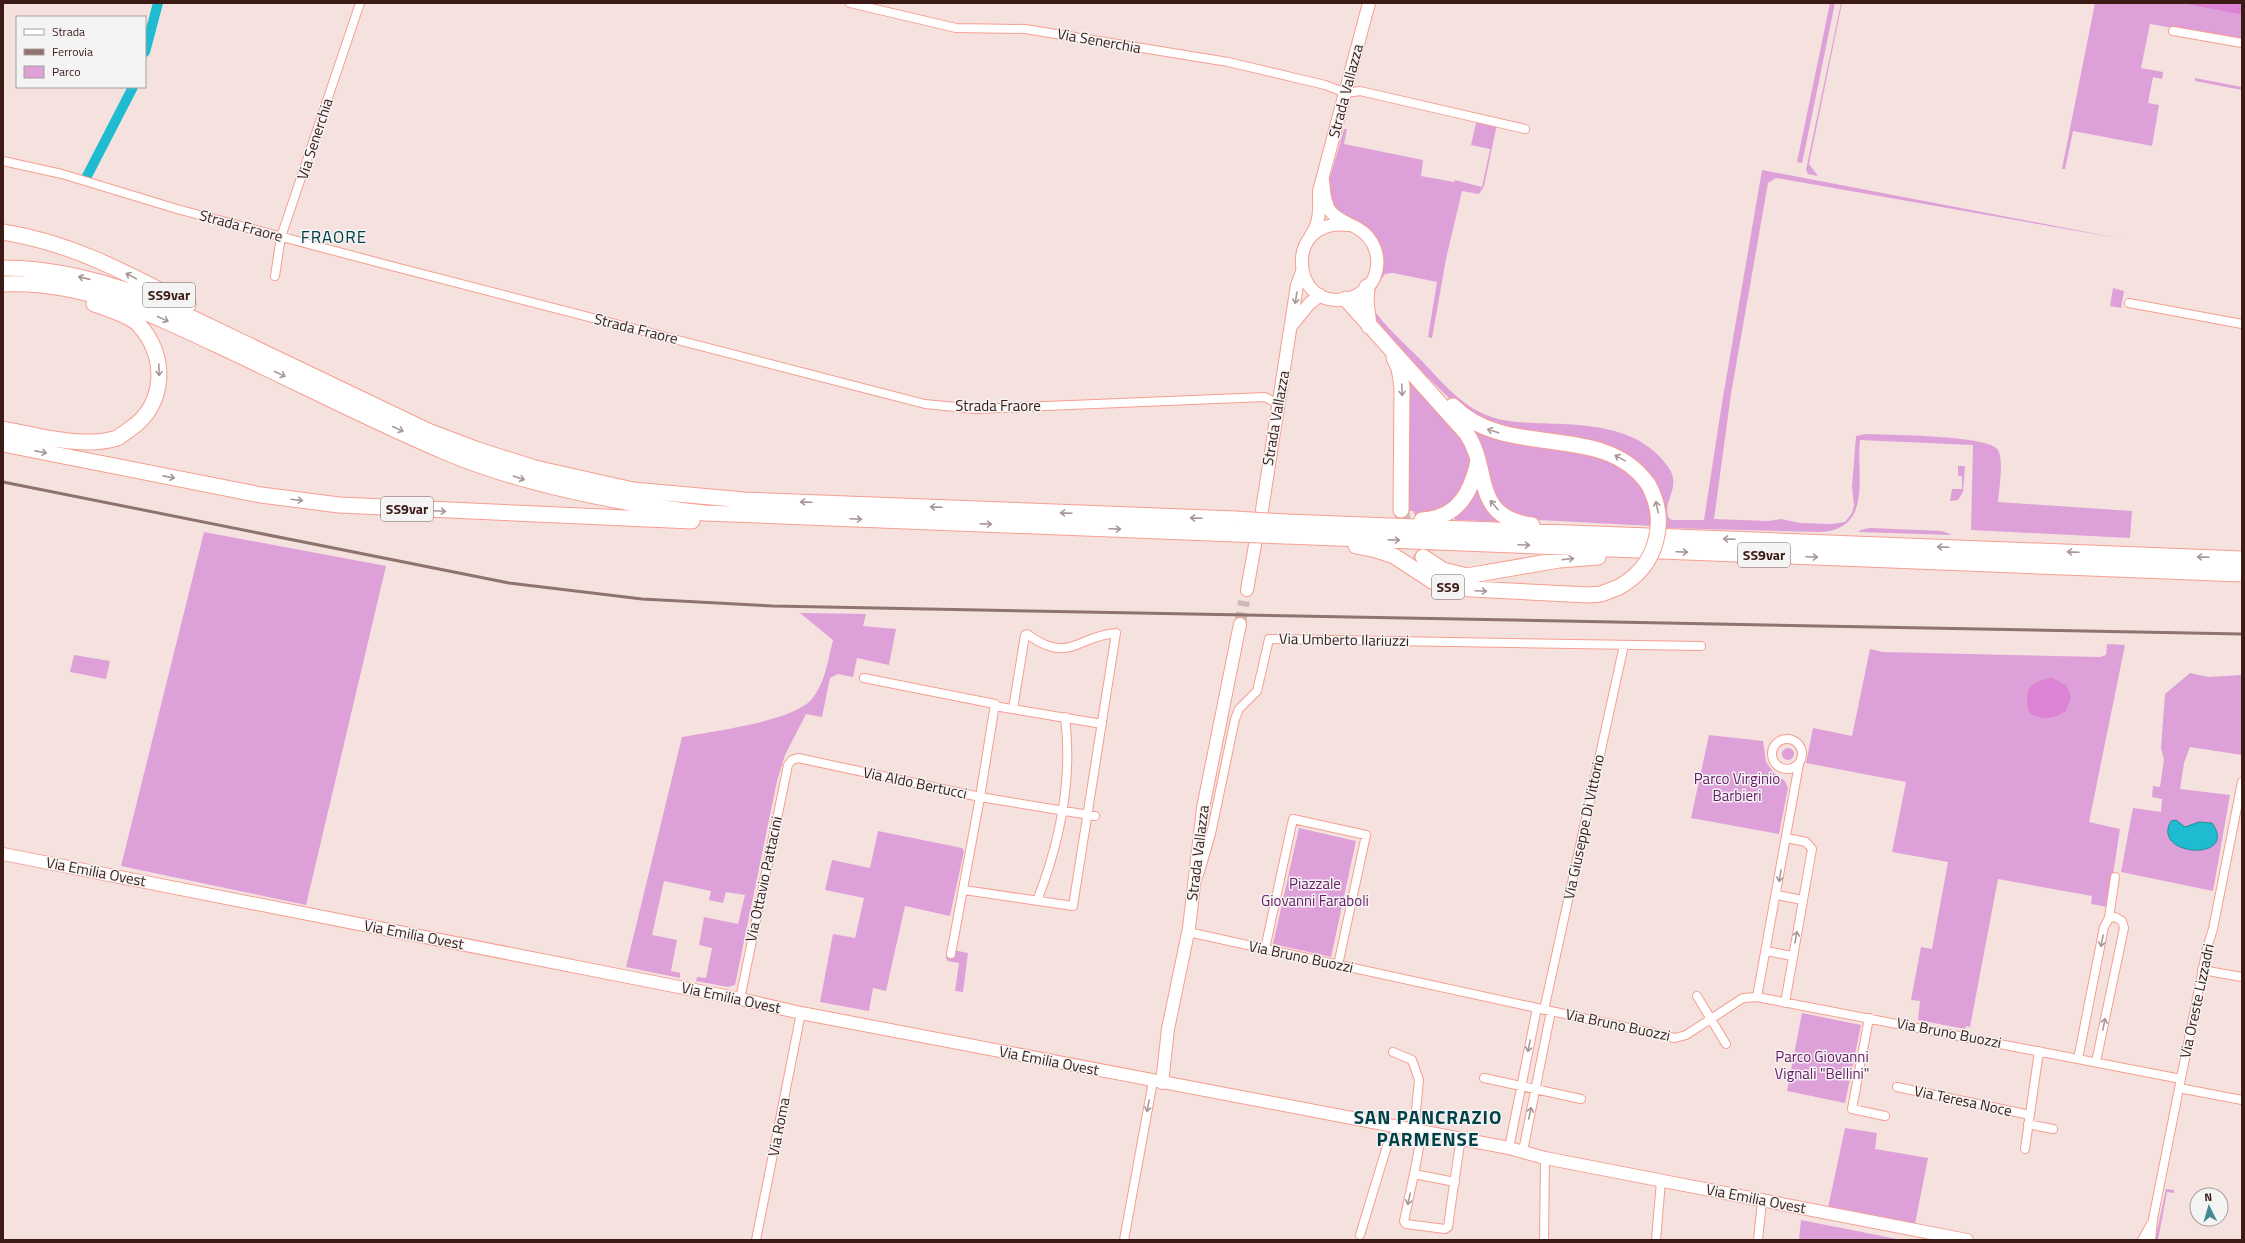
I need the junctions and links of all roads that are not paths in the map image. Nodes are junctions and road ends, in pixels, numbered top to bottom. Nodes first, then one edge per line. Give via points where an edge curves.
1 (360, 3) edge
2 (850, 3) edge
3 (1369, 3) edge
4 (2173, 31) dead end
5 (2242, 43) edge
6 (1346, 93) junction
7 (1525, 129) dead end
8 (3, 161) edge
9 (1323, 180) junction
10 (1348, 225) junction
11 (3, 232) edge
12 (282, 237) junction
13 (1310, 237) junction
14 (3, 268) edge
15 (1302, 272) junction
16 (275, 276) dead end
17 (3, 284) edge
18 (1368, 287) junction
19 (3, 289) edge
20 (1320, 295) junction
21 (1346, 299) junction
22 (2128, 303) dead end
23 (2242, 324) edge
24 (1292, 325) junction
25 (1369, 326) junction
26 (1384, 342) junction
27 (1394, 353) junction
28 (326, 381) junction
29 (1278, 404) junction
30 (3, 428) edge
31 (3, 444) edge
32 (1477, 464) junction
33 (1262, 510) dead end
34 (1401, 510) tunnel mouth
35 (817, 518) junction
36 (1320, 523) junction
37 (1235, 527) junction
38 (1286, 529) junction
39 (1680, 537) junction
40 (1256, 545) dead end
41 (1630, 550) junction
42 (1423, 557) tunnel mouth
43 (2242, 559) edge
44 (2242, 574) edge
45 (1245, 595) tunnel mouth
46 (1240, 624) tunnel mouth
47 (1624, 645) junction
48 (1701, 646) dead end
49 (864, 678) dead end
50 (994, 706) junction
51 (1013, 709) junction
52 (1065, 718) junction
53 (1102, 724) junction
54 (792, 760) joint
55 (1799, 764) junction
56 (1786, 769) junction
57 (2242, 782) edge
58 (1795, 786) junction
59 (980, 797) junction
60 (1063, 810) junction
61 (1091, 815) junction
62 (1787, 838) junction
63 (3, 854) edge
64 (2115, 877) dead end
65 (964, 890) junction
66 (1777, 895) junction
67 (1802, 900) junction
68 (1037, 901) junction
69 (1192, 905) junction
70 (2109, 918) junction
71 (1188, 932) junction
72 (1264, 949) junction
73 (1766, 951) junction
74 (951, 954) dead end
75 (1792, 956) junction
76 (1338, 965) junction
77 (2202, 970) junction
78 (2242, 977) edge
79 (1697, 996) dead end
80 (1757, 997) junction
81 (740, 999) junction
82 (1784, 1003) junction
83 (1544, 1010) junction
84 (801, 1014) junction
85 (1869, 1018) junction
86 (1711, 1019) junction
87 (1726, 1044) dead end
88 (2039, 1051) junction
89 (1393, 1052) dead end
90 (2078, 1059) junction
91 (2096, 1062) junction
92 (1484, 1078) dead end
93 (2180, 1079) junction
94 (1158, 1082) junction
95 (1521, 1086) junction
96 (1897, 1087) dead end
97 (2179, 1088) junction
98 (1535, 1089) junction
99 (1581, 1100) dead end
100 (2242, 1100) edge
101 (2030, 1115) junction
102 (1885, 1116) dead end
103 (2028, 1124) junction
104 (2053, 1129) dead end
105 (1418, 1131) junction
106 (1460, 1140) junction
107 (1387, 1146) tunnel mouth
108 (1509, 1148) junction
109 (2025, 1149) dead end
110 (1523, 1151) junction
111 (1545, 1158) junction
112 (1414, 1174) junction
113 (1455, 1178) junction
114 (1661, 1181) junction
115 (1762, 1201) junction
116 (2153, 1219) junction
117 (1360, 1235) dead end
118 (756, 1240) edge
119 (1124, 1240) edge
120 (1544, 1240) edge
121 (1656, 1240) edge
122 (1758, 1240) edge
123 (1967, 1240) edge
124 (2142, 1240) edge
125 (2151, 1240) edge

1 - 12 street, Via Senerchia
2 - 6 street, Via Senerchia via 956,28 1025,29 1228,62 1325,85
3 - 6 street, Strada Vallazza
4 - 5 street
6 - 7 street via 1360,91
6 - 9 street, Strada Vallazza
8 - 12 street, Strada Fraore via 62,174
9 - 10 street, Strada Vallazza via 1324,196 1330,211
9 - 13 street, Strada Vallazza via 1319,191 1317,227
10 - 13 street via 1327,226
10 - 18 street, Strada Vallazza via 1363,232 1370,239 1377,254 1376,272
28 -> 11 highway, SS9var via 263,345 95,258 49,241
12 - 16 street, Via Senerchia
12 - 29 street, Strada Fraore via 925,404 975,408 1265,396
13 - 15 street, Strada Vallazza via 1302,254
28 -> 14 highway via 132,291 70,274
15 - 20 street via 1312,289
15 -> 24 street, Strada Vallazza
17 -> 35 highway via 76,290 126,304 451,454 528,481 593,496 684,512
18 - 21 street via 1358,295
18 - 25 highway via 1366,301
19 -> 30 highway via 44,293 77,300 106,308 137,323 152,342 156,352 159,383 155,398 138,424 117,437 71,441
20 - 21 street
20 - 24 street, Strada Vallazza
21 - 25 highway, SS9
22 - 23 street
24 - 29 street, Strada Vallazza
25 - 26 highway, SS9
26 - 27 highway, SS9
26 -> 34 highway, SS9 via 1394,357 1401,381
27 - 32 highway, SS9 via 1467,434
38 -> 27 highway, SS9, bridge via 1382,552 1434,582 1459,589 1601,594 1619,587 1641,570 1656,542 1659,515 1648,484 1629,463 1606,451 1507,435 1477,425 1459,412 1417,370
37 -> 28 highway via 744,500 633,490 535,468 478,450 428,431
29 - 33 street, Strada Vallazza
31 -> 35 highway, SS9var via 246,492 339,505 758,524
32 - 36 highway, SS9 via 1465,498 1441,517 1415,520 1341,518
39 -> 32 highway, SS9 via 1628,530 1540,526 1519,522 1505,516 1490,502
35 -> 37 highway
36 - 38 highway, SS9var
36 - 39 highway, SS9var
37 - 38 highway, SS9var, bridge
38 -> 41 highway, SS9var
43 -> 39 highway, SS9var
40 - 45 street
42 -> 41 highway, SS9 via 1442,570 1467,576 1559,560 1618,554
41 -> 44 highway, SS9var
46 - 69 street, Strada Vallazza via 1203,808
47 - 48 street, Via Umberto Ilariuzzi
47 - 69 street, Via Umberto Ilariuzzi via 1269,639 1257,691 1239,709 1235,719 1209,843
47 - 83 street, Via Giuseppe Di Vittorio
49 - 50 street
50 - 51 street
50 - 59 street, Via Aldo Bertucci
51 - 52 street
51 - 53 street via 1025,635 1029,634 1049,646 1068,648 1102,635 1116,633
52 - 53 street
52 - 60 street via 1067,769
53 - 61 street
54 - 59 street, Via Aldo Bertucci via 798,758
54 - 81 street, Via Ottavio Pattacini via 788,765
55 - 56 street
55 - 56 street via 1803,755 1799,745 1791,739 1780,741 1774,748 1772,757 1777,766
55 - 58 street
56 - 58 street
57 - 77 street, Via Oreste Lizzadri via 2213,929
58 - 62 street
59 - 60 street
59 - 65 street
60 - 61 street
60 - 68 street via 1055,850
61 - 68 street via 1073,906
62 -> 66 street
62 - 67 street via 1806,842 1812,850
63 - 81 street, Via Emilia Ovest
64 - 70 street
65 - 68 street
65 - 74 street
66 - 67 street
66 - 73 street
75 -> 67 street
69 - 71 street, Strada Vallazza
70 -> 90 street via 2104,927
91 -> 70 street via 2124,928 2119,918
71 - 72 street, Via Bruno Buozzi
71 - 94 street, Strada Vallazza
72 - 76 street, Via Bruno Buozzi
72 - 76 street via 1293,819 1366,834
73 - 75 street
73 - 80 street
75 - 82 street
76 - 83 street, Via Bruno Buozzi
77 - 78 street
77 - 93 street, Via Oreste Lizzadri
79 - 86 street
80 - 82 street, Via Bruno Buozzi
80 - 86 street, Via Bruno Buozzi via 1743,998
81 - 84 street, Via Emilia Ovest
82 - 85 street, Via Bruno Buozzi
83 - 86 street, Via Bruno Buozzi via 1675,1038 1683,1037
83 -> 95 street
83 - 98 street
84 - 94 street, Via Emilia Ovest
84 - 118 street, Via Roma
85 - 88 street, Via Bruno Buozzi
85 - 102 street via 1852,1109
86 - 87 street
88 - 90 street, Via Bruno Buozzi
88 - 101 street
89 - 105 street via 1412,1060 1418,1074
90 - 91 street, Via Bruno Buozzi
91 - 93 street, Via Bruno Buozzi
92 - 95 street
93 - 97 street, Via Oreste Lizzadri
94 - 105 street, Via Emilia Ovest via 1392,1129
94 -> 119 street via 1144,1130
95 - 98 street
95 - 108 street
96 - 101 street, Via Teresa Noce
97 - 100 street
97 - 116 street, Via Oreste Lizzadri
98 - 99 street
110 -> 98 street
101 - 103 street
103 - 104 street
103 - 109 street
105 - 106 street, Via Emilia Ovest
105 - 112 street
106 - 108 street, Via Emilia Ovest
106 - 113 street
107 - 117 street
108 - 110 street, Via Emilia Ovest
110 - 111 street, Via Emilia Ovest
111 - 114 street, Via Emilia Ovest
111 - 120 street
112 - 113 street
112 -> 113 street via 1404,1221 1406,1224 1445,1229 1448,1227
114 - 115 street, Via Emilia Ovest
114 - 121 street
115 - 122 street
115 - 123 street, Via Emilia Ovest
116 - 124 street, Via Oreste Lizzadri
116 - 125 street, Via Oreste Lizzadri

